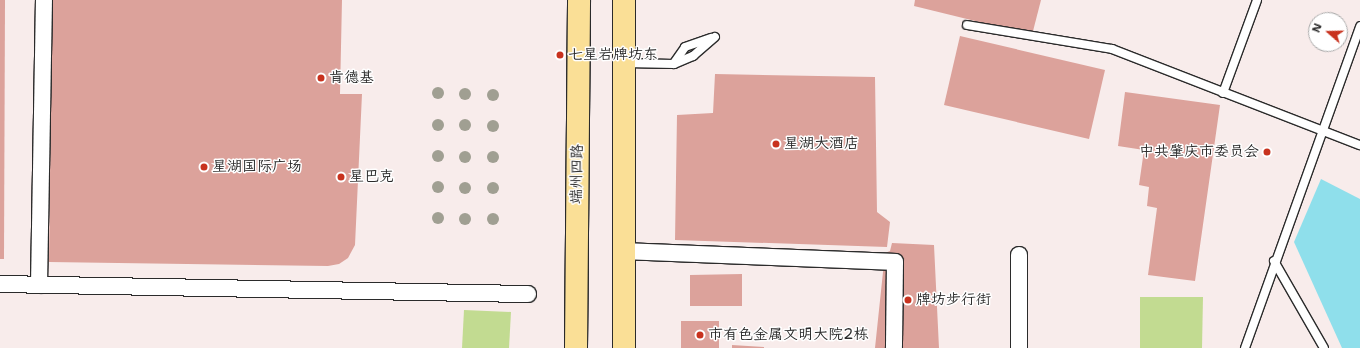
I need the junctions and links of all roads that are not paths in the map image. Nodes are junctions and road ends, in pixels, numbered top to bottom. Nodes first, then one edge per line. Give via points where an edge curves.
1 (44, 0) edge
2 (579, 0) edge
3 (624, 0) edge
4 (1257, 0) edge
5 (967, 25) dead end
6 (1360, 26) edge
7 (625, 63) junction
8 (674, 64) junction
9 (1223, 92) junction
10 (1321, 131) junction
11 (1360, 145) edge
12 (624, 250) junction
13 (1018, 255) dead end
14 (1274, 260) junction
15 (0, 284) edge
16 (39, 285) junction
17 (528, 294) dead end
18 (576, 348) edge
19 (624, 348) edge
20 (894, 348) edge
21 (1019, 348) edge
22 (1245, 348) edge
23 (1324, 348) edge

1 - 16 street
2 - 18 main road, 端州四路
3 - 7 main road
4 - 9 lane
5 - 9 lane via 1112,49
6 - 10 lane
7 - 8 lane
7 - 12 main road
8 - 8 lane via 693,56 715,37 686,47
9 - 10 lane
10 - 11 lane
10 - 14 lane
12 - 19 main road
12 - 20 street via 895,262
13 - 21 street
14 - 22 lane
14 - 23 lane
15 - 16 street
16 - 17 street

